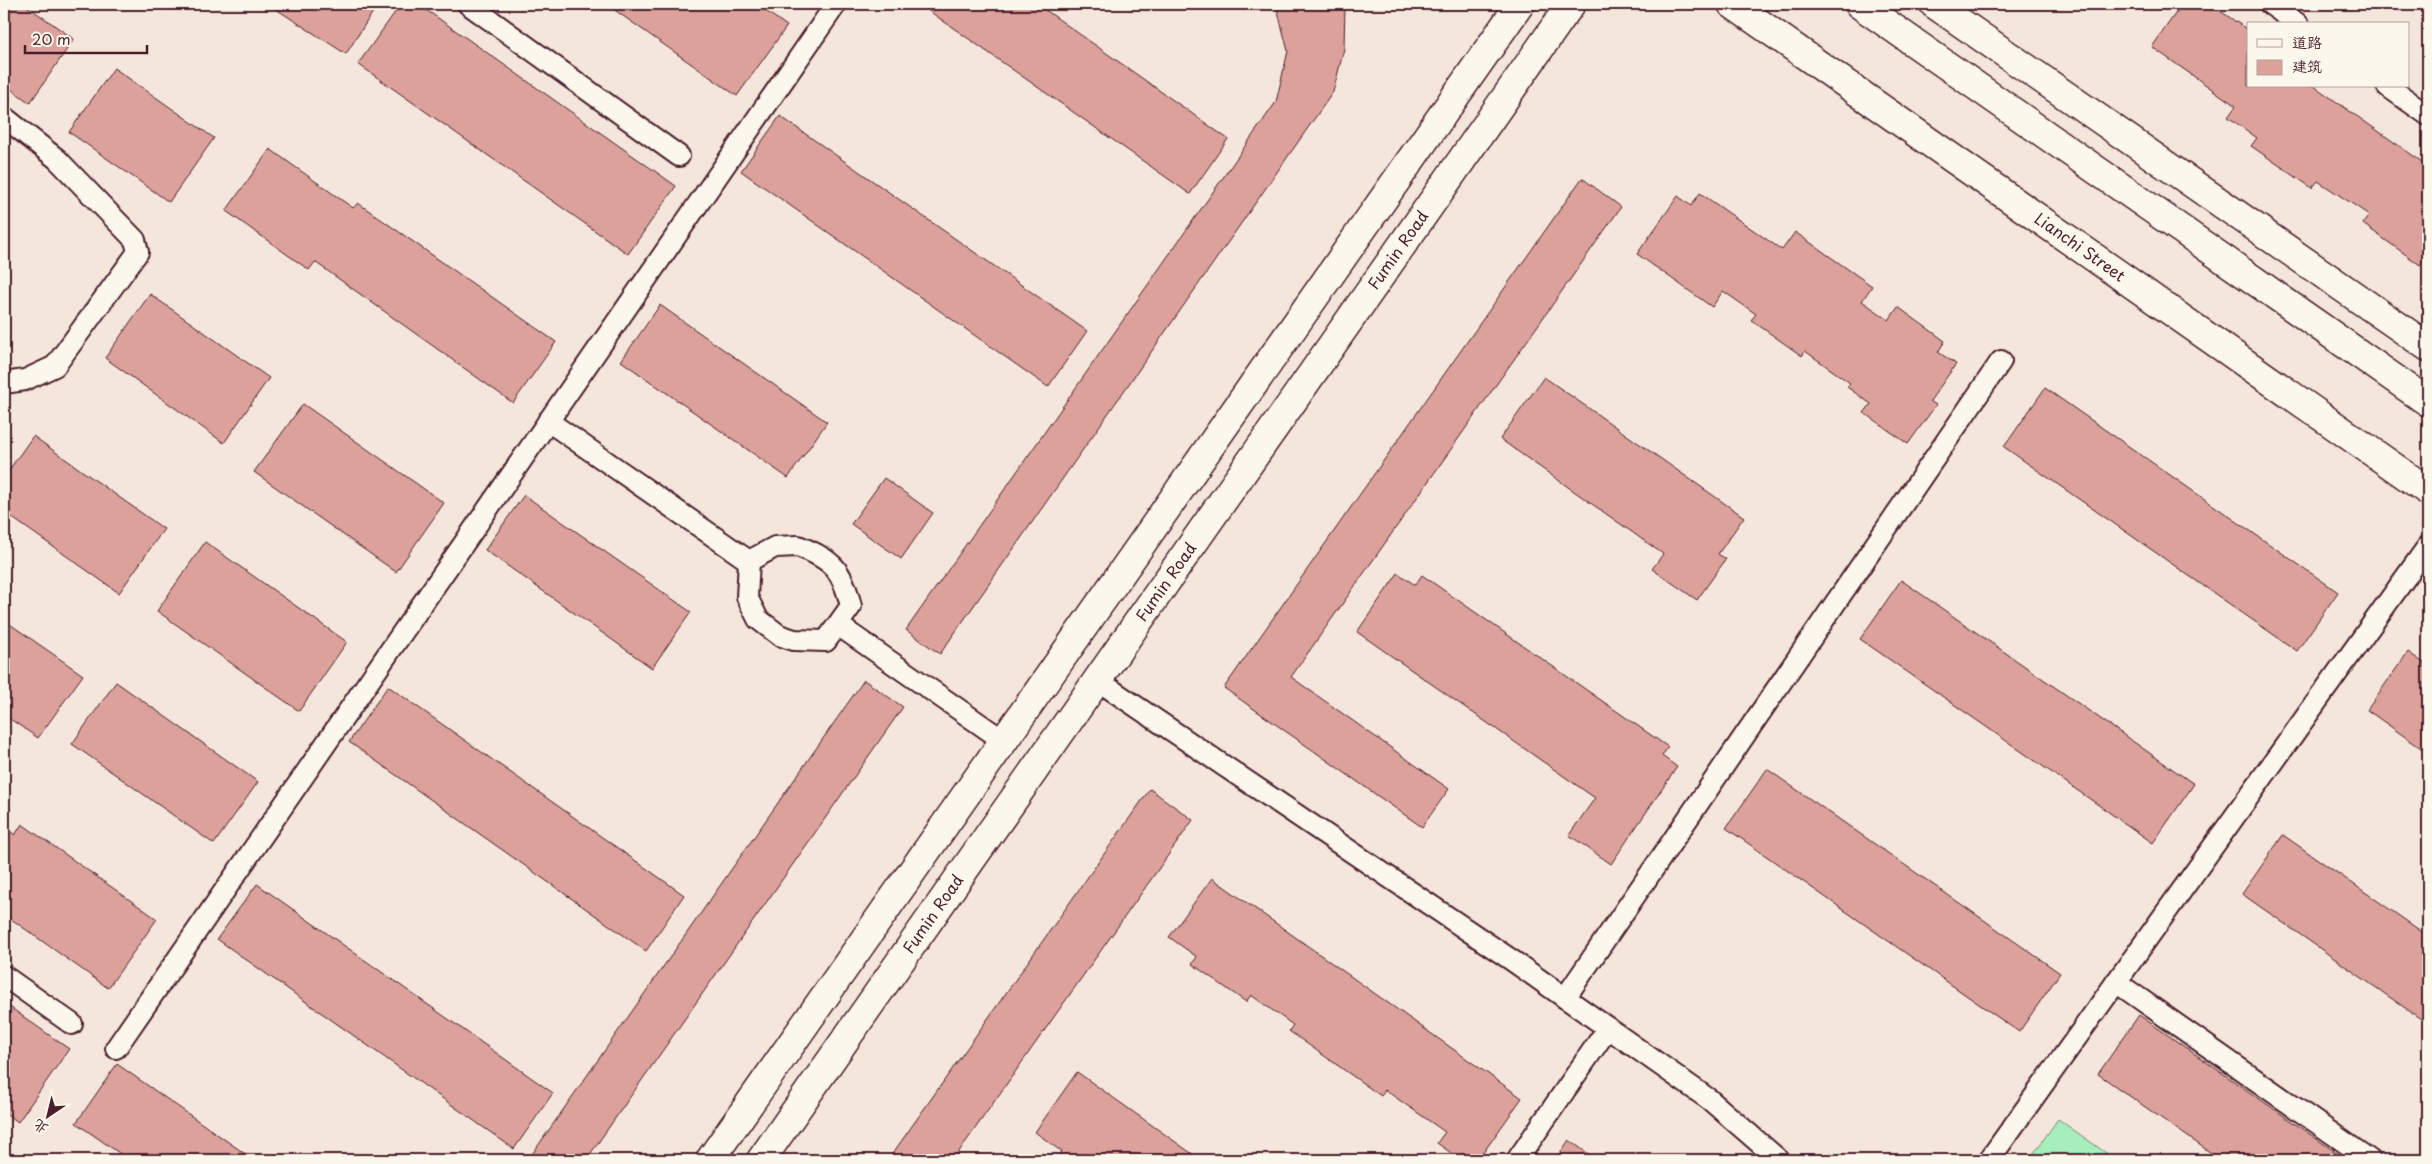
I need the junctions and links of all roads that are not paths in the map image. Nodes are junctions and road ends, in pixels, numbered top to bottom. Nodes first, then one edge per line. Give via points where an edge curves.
1 (468, 4) edge
2 (836, 4) edge
3 (1520, 4) edge
4 (1571, 4) edge
5 (1732, 4) edge
6 (1859, 4) edge
7 (1934, 4) edge
8 (2270, 4) edge
9 (2295, 22) edge
10 (2390, 88) edge
11 (2428, 115) edge
12 (4, 117) edge
13 (679, 156) dead end
14 (2428, 347) edge
15 (2001, 362) dead end
16 (4, 383) edge
17 (2428, 402) edge
18 (548, 421) junction
19 (2428, 491) edge
20 (2428, 546) edge
21 (749, 561) junction
22 (838, 625) junction
23 (1097, 680) junction
24 (1004, 741) junction
25 (4, 976) edge
26 (2116, 982) junction
27 (1565, 998) junction
28 (72, 1024) dead end
29 (1608, 1028) junction
30 (116, 1048) dead end
31 (710, 1160) edge
32 (761, 1160) edge
33 (1517, 1160) edge
34 (1779, 1160) edge
35 (1989, 1160) edge
36 (2370, 1160) edge

1 - 13 lane
2 - 18 lane
3 - 24 street
4 - 23 street, Fumin Road
5 - 19 street, Lianchi Street
6 - 17 street
7 - 14 street
8 - 9 lane
10 - 11 lane
12 - 16 lane via 57,159 135,240 138,252 55,366 25,380
15 - 27 lane
18 - 21 lane
18 - 30 lane
20 - 26 lane
21 - 22 lane via 747,598 758,619 772,630 794,640 826,641
21 - 22 lane via 774,547 798,546 832,564 845,581 851,606
22 - 24 lane
23 - 27 lane
23 - 32 street, Fumin Road
24 - 31 street
25 - 28 lane
26 - 35 lane
26 - 36 lane
27 - 29 lane
29 - 33 lane
29 - 34 lane via 1710,1100

